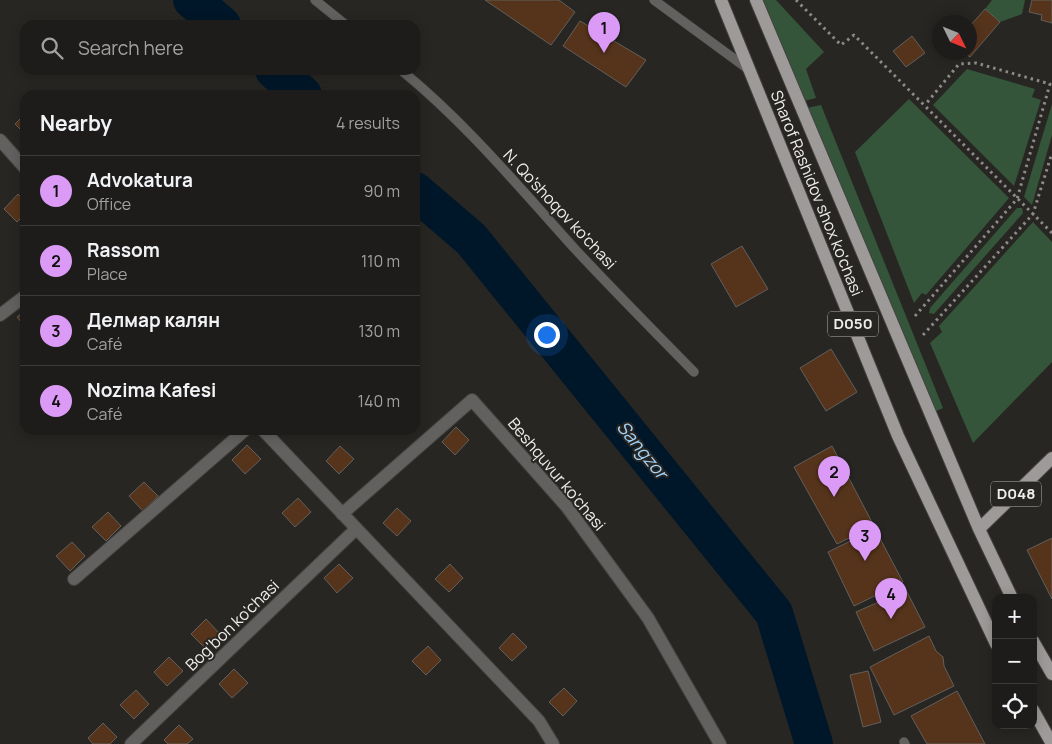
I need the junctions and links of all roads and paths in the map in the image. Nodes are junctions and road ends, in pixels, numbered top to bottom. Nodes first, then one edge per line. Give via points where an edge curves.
1 (315, 0) edge
2 (654, 0) edge
3 (721, 0) edge
4 (756, 0) edge
5 (796, 0) edge
6 (340, 20) edge
7 (750, 70) junction
8 (407, 75) edge
9 (1050, 93) edge
10 (925, 105) junction
11 (0, 140) edge
12 (1052, 153) edge
13 (20, 162) edge
14 (1017, 199) junction
15 (1033, 214) junction
16 (1052, 233) edge
17 (20, 300) edge
18 (0, 315) edge
19 (915, 316) dead end
20 (923, 335) dead end
21 (694, 372) dead end
22 (240, 435) edge
23 (268, 435) edge
24 (1052, 458) edge
25 (342, 514) junction
26 (356, 529) junction
27 (979, 529) junction
28 (74, 579) dead end
29 (1010, 594) edge
30 (994, 639) edge
31 (1037, 648) edge
32 (1052, 674) edge
33 (1037, 717) edge
34 (131, 744) edge
35 (553, 744) edge
36 (720, 744) edge
37 (1052, 744) edge

1 - 6 lane
2 - 7 lane
3 - 7 main road, Sharof Rashidov shox ko'chasi / D050
4 - 27 main road, Sharof Rashidov shox ko'chasi / D050
5 - 10 path via 841,44 854,35
7 - 30 main road, Sharof Rashidov shox ko'chasi / D050 via 898,436
8 - 21 lane, N. Qo'shoqov ko'chasi via 487,150
9 - 10 path via 1050,84 976,63 959,64
9 - 14 path
10 - 14 path
11 - 13 street
12 - 15 path
14 - 15 path
14 - 19 path
15 - 16 path
15 - 20 path
17 - 18 street
22 - 28 street
23 - 25 street
24 - 27 main road, D048
25 - 26 street
25 - 36 street, Beshquvur ko'chasi via 472,400 567,506 637,602
26 - 34 street, Bog'bon ko'chasi
26 - 35 street via 538,720
27 - 29 main road, Sharof Rashidov shox ko'chasi / D050
31 - 32 main road
33 - 37 main road

